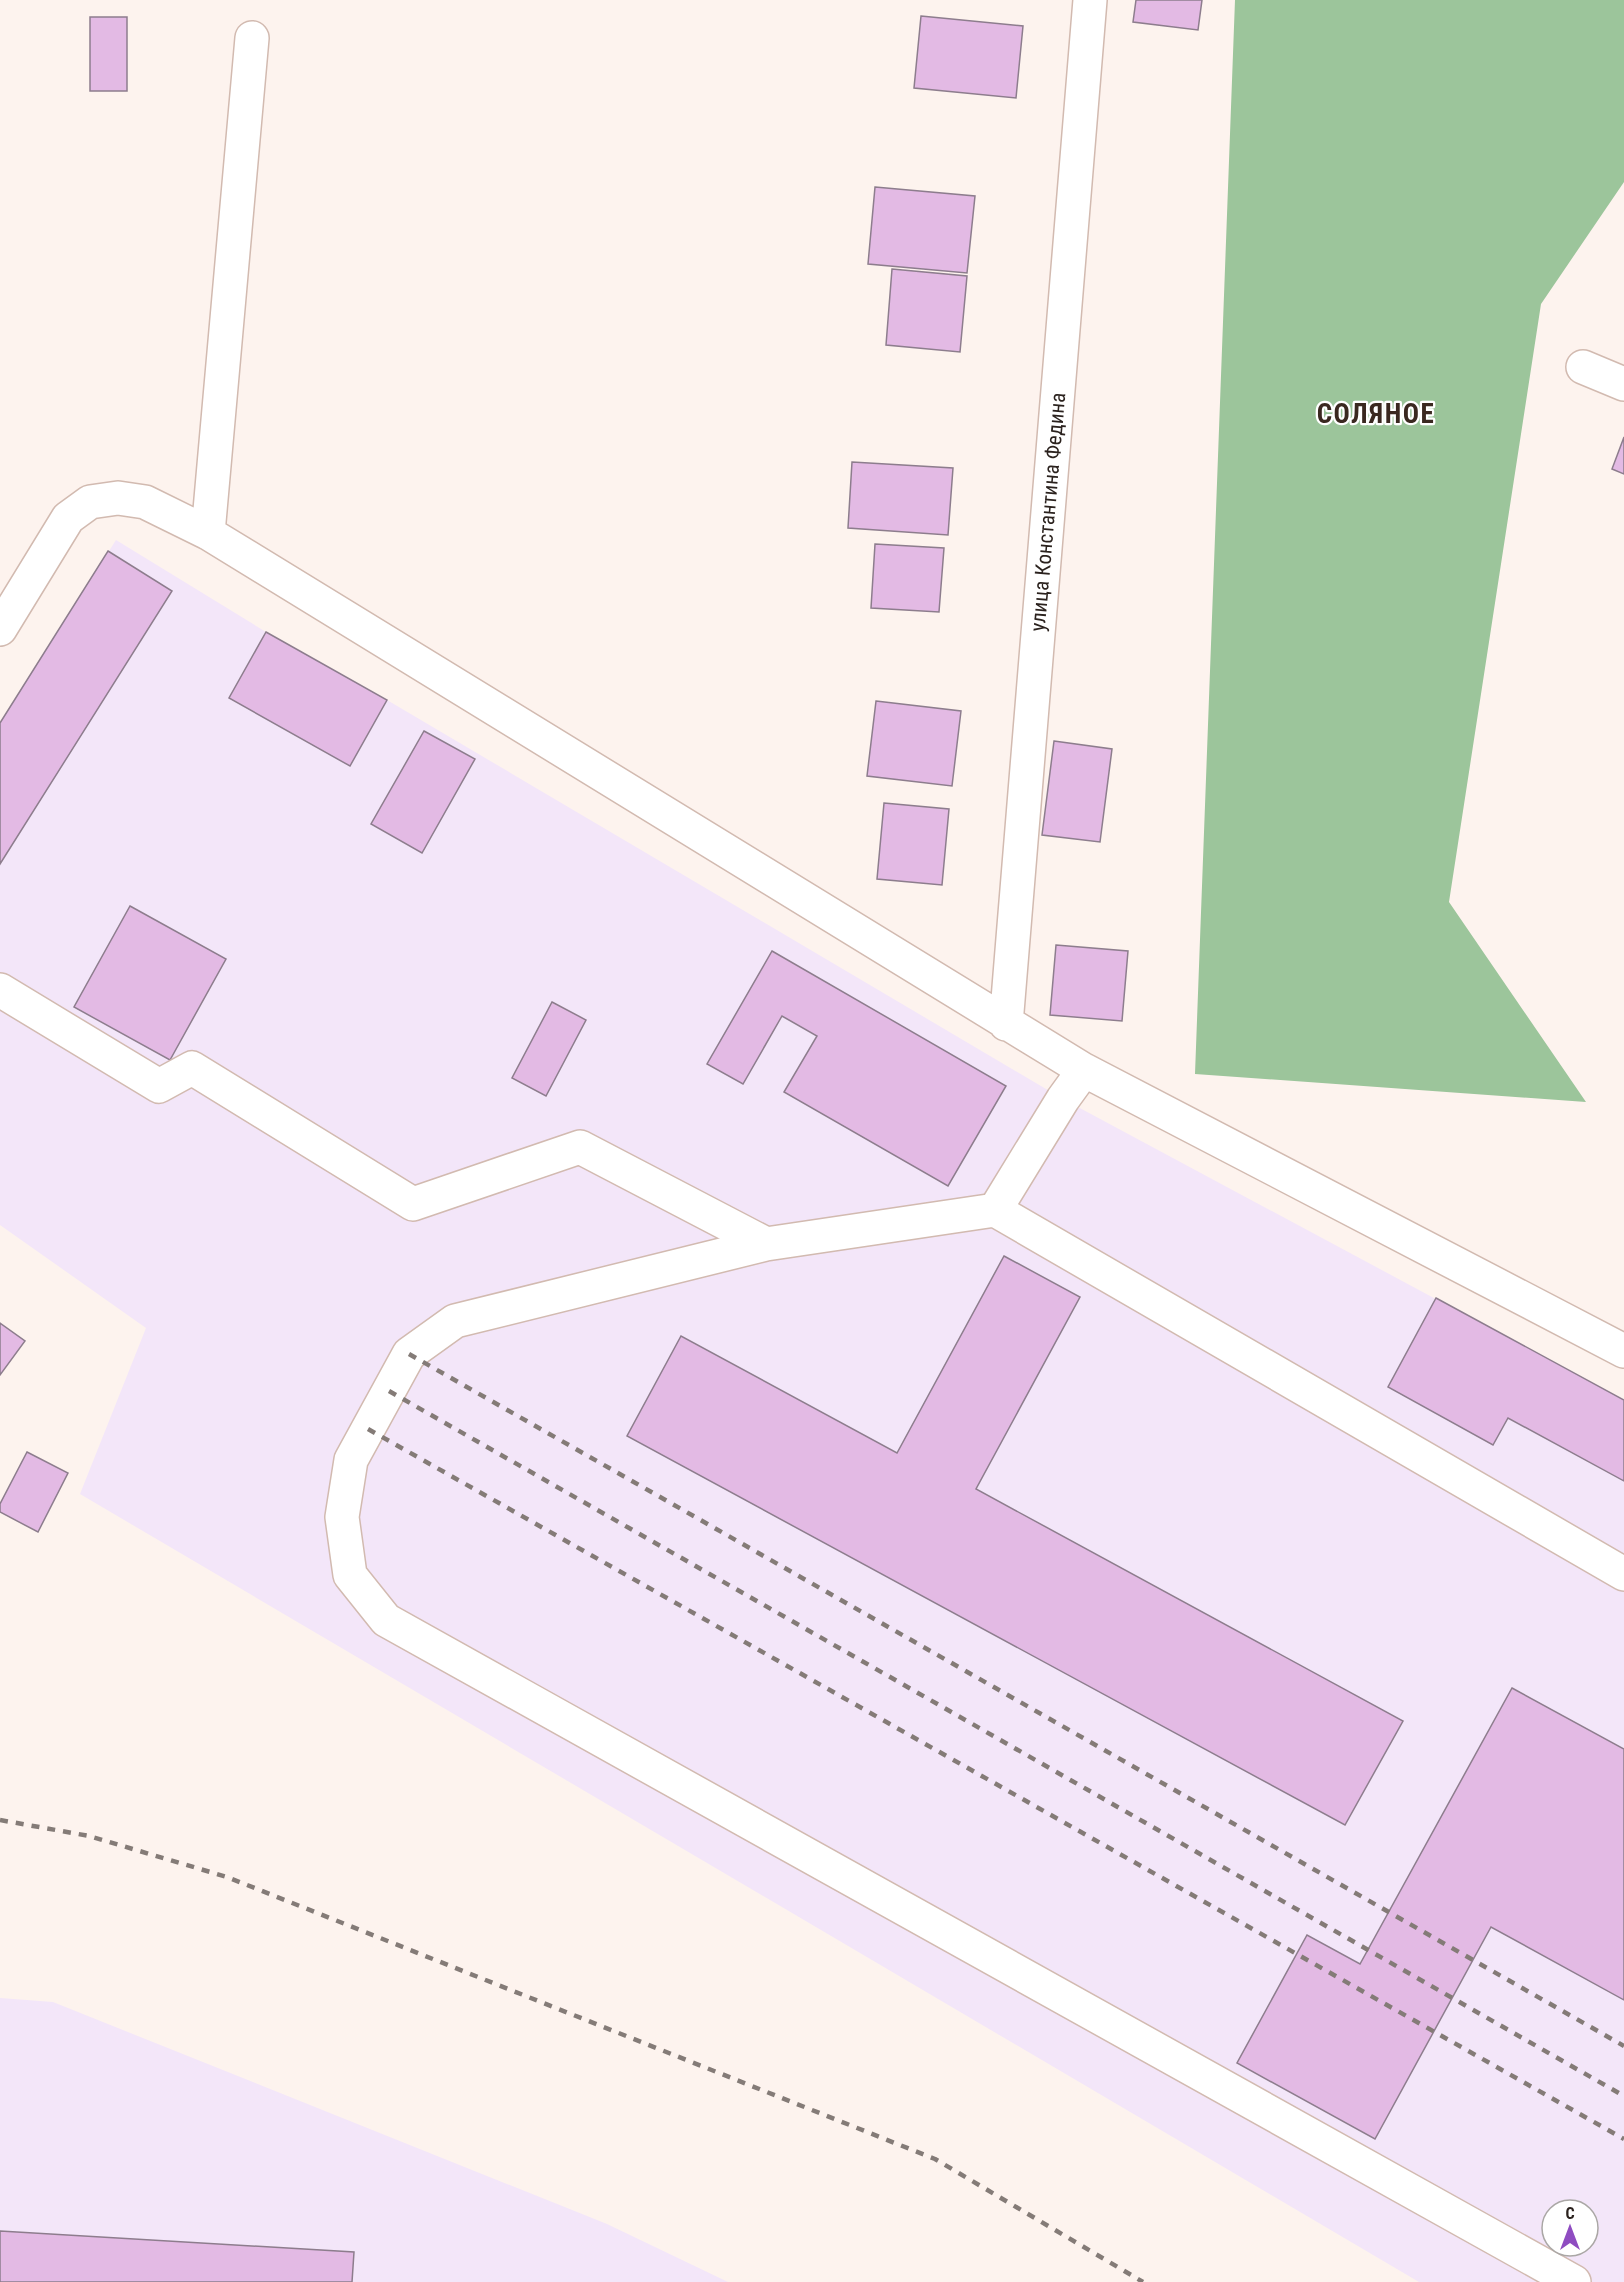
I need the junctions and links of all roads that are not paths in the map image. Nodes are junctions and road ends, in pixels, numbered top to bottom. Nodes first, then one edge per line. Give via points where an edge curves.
1 (1090, 0) edge
2 (252, 38) dead end
3 (1583, 367) dead end
4 (1624, 384) edge
5 (208, 533) junction
6 (0, 629) edge
7 (0, 990) edge
8 (1006, 1024) junction
9 (1084, 1070) junction
10 (995, 1210) junction
11 (766, 1244) junction
12 (1624, 1351) edge
13 (1624, 1574) edge
14 (1574, 2282) edge

1 - 8 street, улица Константина Федина
2 - 5 street
3 - 4 street
5 - 6 street via 145,502 118,498 90,502 68,518
5 - 8 street
7 - 11 street via 159,1086 192,1068 413,1204 580,1147
8 - 9 street
9 - 10 street
9 - 12 street
10 - 11 street
10 - 13 street
11 - 14 street via 455,1321 409,1354 351,1460 342,1517 350,1575 386,1620

